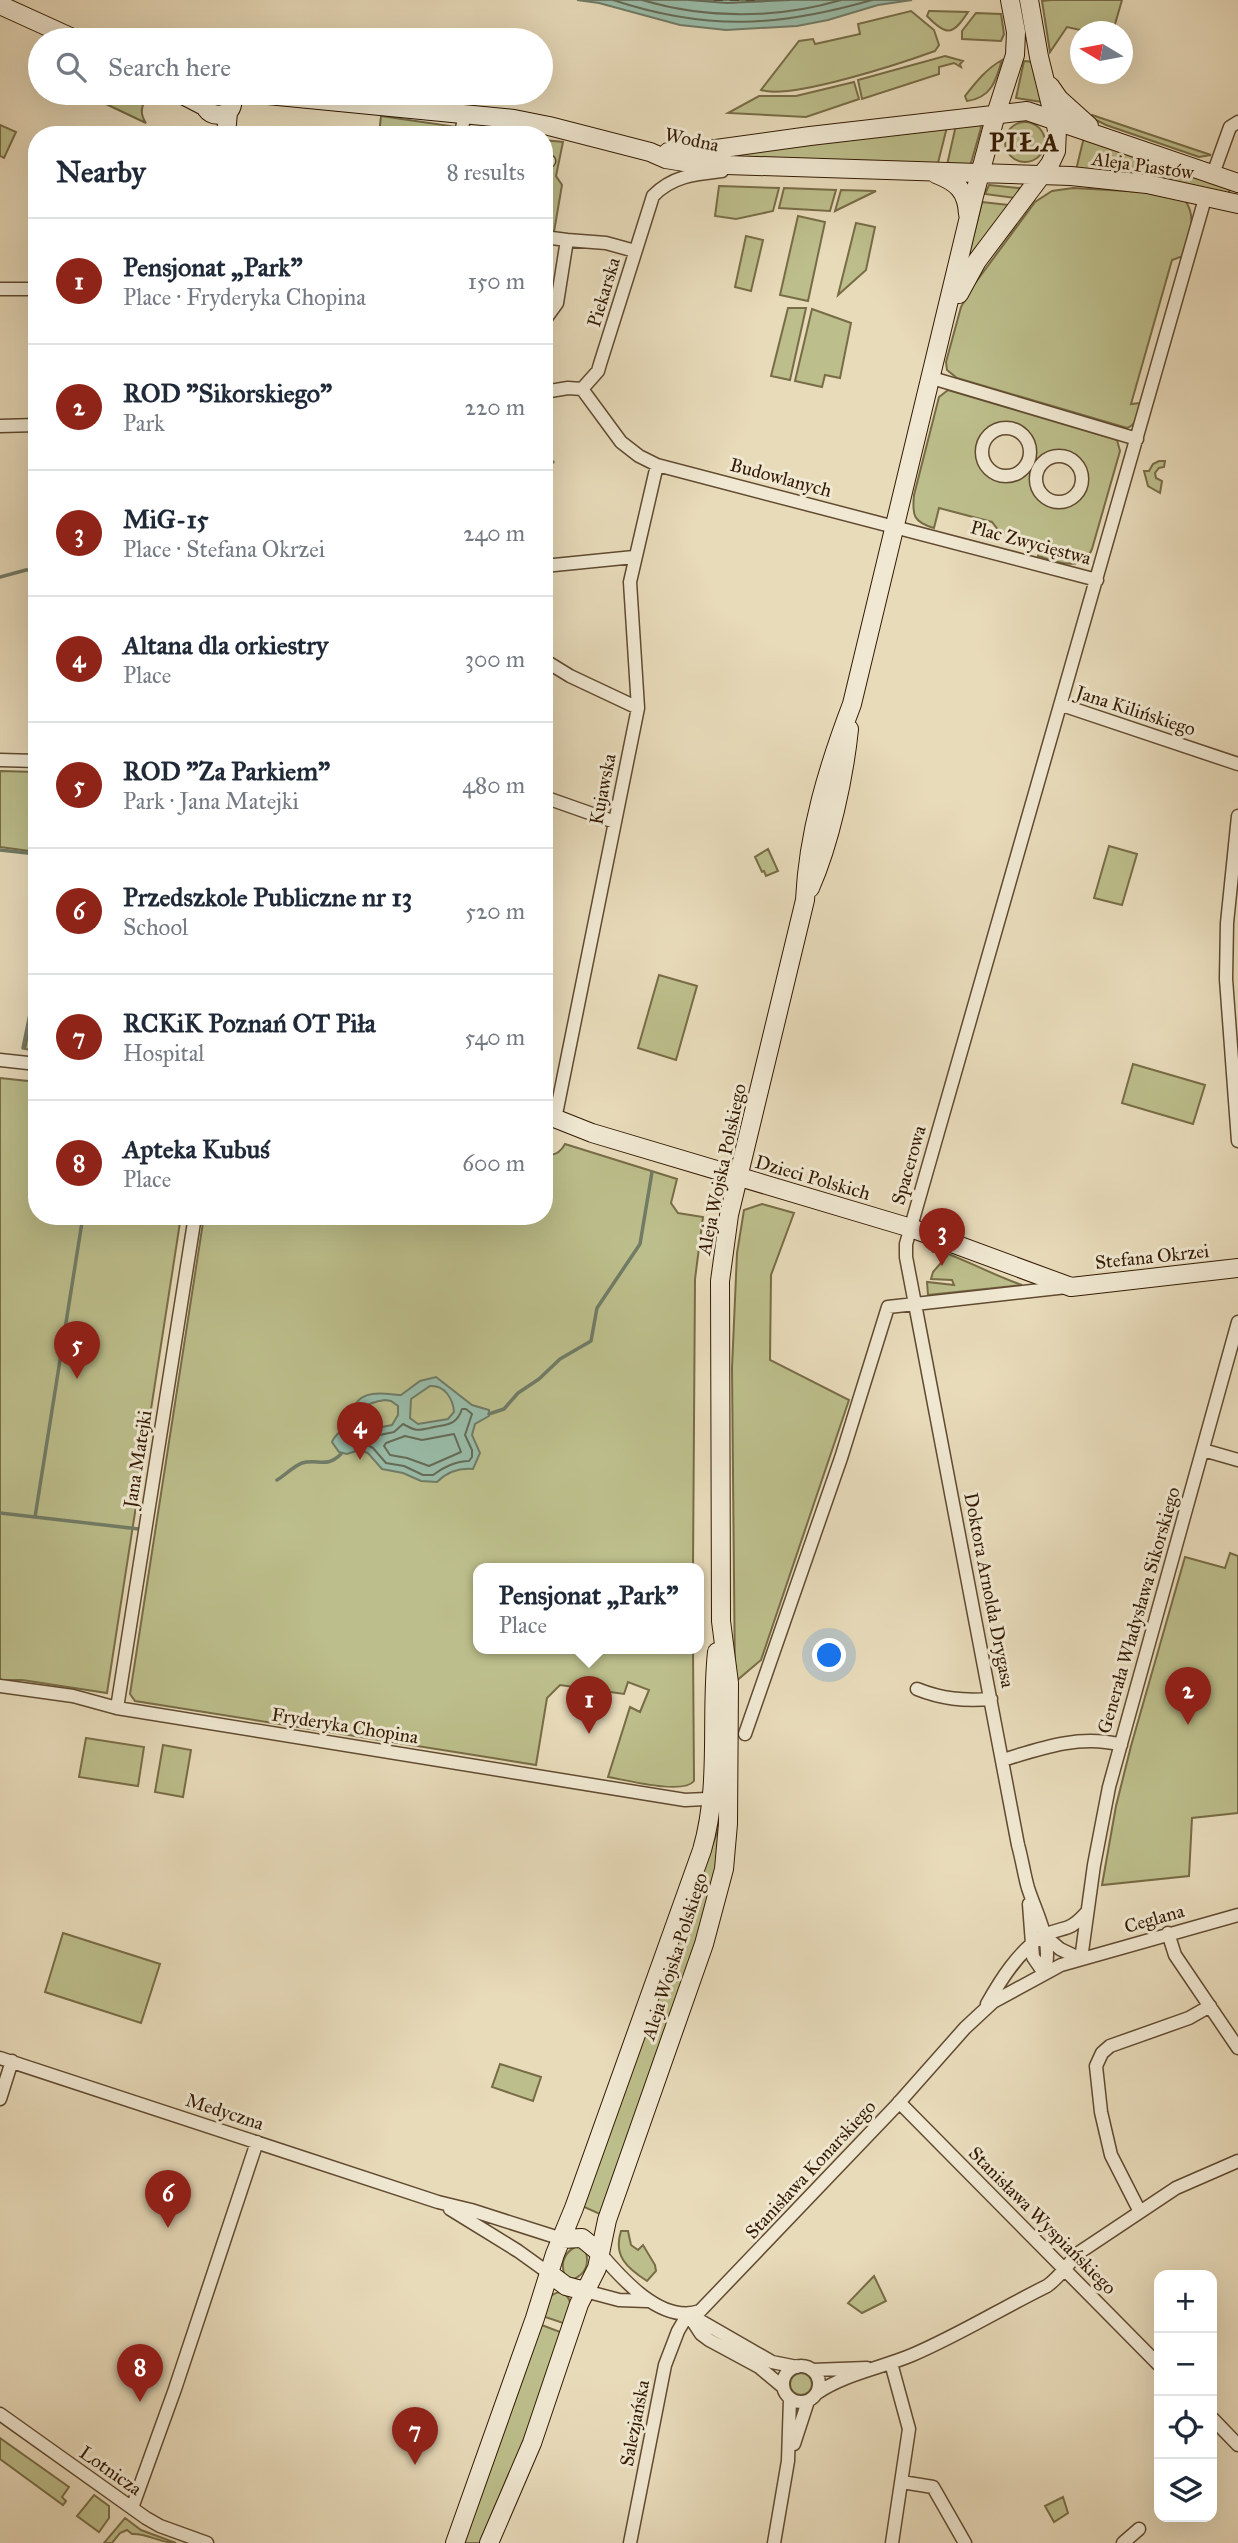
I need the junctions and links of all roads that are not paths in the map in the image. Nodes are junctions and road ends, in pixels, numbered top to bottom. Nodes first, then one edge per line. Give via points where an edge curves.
1 (1010, 0) edge
2 (1029, 0) edge
3 (0, 5) edge
4 (51, 28) edge
5 (1025, 31) junction
6 (1041, 67) junction
7 (1012, 69) junction
8 (227, 105) edge
9 (291, 105) edge
10 (996, 114) junction
11 (1054, 120) junction
12 (920, 122) junction
13 (1238, 122) edge
14 (226, 126) edge
15 (542, 126) edge
16 (553, 129) edge
17 (1103, 136) junction
18 (716, 158) junction
19 (750, 168) junction
20 (924, 171) junction
21 (981, 172) junction
22 (1213, 174) junction
23 (1041, 175) junction
24 (1092, 178) junction
25 (1238, 183) edge
26 (1206, 195) junction
27 (1238, 204) edge
28 (1013, 212) junction
29 (968, 224) junction
30 (553, 238) edge
31 (567, 240) junction
32 (635, 251) junction
33 (0, 289) edge
34 (28, 289) edge
35 (553, 309) edge
36 (946, 319) junction
37 (932, 378) junction
38 (582, 389) junction
39 (553, 390) edge
40 (28, 425) edge
41 (0, 426) edge
42 (1137, 439) junction
43 (657, 465) junction
44 (895, 526) junction
45 (635, 557) junction
46 (553, 565) edge
47 (1097, 580) junction
48 (553, 666) edge
49 (1062, 705) junction
50 (638, 708) junction
51 (0, 760) edge
52 (28, 761) edge
53 (1238, 764) edge
54 (553, 800) edge
55 (1238, 816) edge
56 (615, 822) junction
57 (1233, 1016) edge
58 (0, 1060) edge
59 (28, 1063) edge
60 (553, 1103) edge
61 (553, 1118) edge
62 (1238, 1141) edge
63 (738, 1177) junction
64 (194, 1225) edge
65 (911, 1228) junction
66 (1238, 1268) edge
67 (1071, 1287) junction
68 (915, 1304) junction
69 (1238, 1322) edge
70 (1203, 1450) junction
71 (1238, 1460) edge
72 (721, 1621) junction
73 (0, 1686) edge
74 (916, 1689) dead end
75 (991, 1699) junction
76 (117, 1708) junction
77 (745, 1734) dead end
78 (1121, 1745) junction
79 (1003, 1760) junction
80 (685, 1800) junction
81 (712, 1800) junction
82 (729, 1824) junction
83 (708, 1827) junction
84 (1027, 1884) junction
85 (1087, 1912) junction
86 (1238, 1915) edge
87 (1168, 1933) junction
88 (1045, 1935) junction
89 (1032, 1945) junction
90 (1081, 1959) junction
91 (1044, 1973) junction
92 (1210, 2006) junction
93 (983, 2010) junction
94 (1238, 2048) edge
95 (6, 2060) edge
96 (0, 2099) edge
97 (899, 2102) junction
98 (257, 2142) junction
99 (1238, 2161) edge
100 (438, 2202) junction
101 (1140, 2212) junction
102 (562, 2239) junction
103 (599, 2252) junction
104 (1064, 2269) junction
105 (550, 2274) junction
106 (585, 2291) junction
107 (647, 2301) junction
108 (688, 2314) junction
109 (1154, 2360) edge
110 (891, 2363) junction
111 (797, 2367) junction
112 (874, 2367) junction
113 (812, 2370) junction
114 (783, 2387) junction
115 (812, 2397) junction
116 (790, 2399) junction
117 (0, 2414) edge
118 (1217, 2423) edge
119 (1238, 2445) edge
120 (788, 2461) junction
121 (902, 2482) junction
122 (132, 2508) junction
123 (1139, 2529) dead end
124 (207, 2543) edge
125 (455, 2543) edge
126 (488, 2543) edge
127 (630, 2543) edge
128 (774, 2543) edge
129 (892, 2543) edge
130 (965, 2543) edge
131 (1123, 2543) edge

1 - 5 main road
2 - 5 main road
3 - 4 main road
5 - 6 main road
5 - 7 main road via 1017,43
6 - 11 main road
6 - 17 main road via 1059,99
7 - 10 main road
7 - 12 main road via 986,102
8 - 14 main road
9 - 15 main road, Wodna via 514,119
10 - 11 main road, Aleja Piastów via 1027,111
10 - 12 main road, Wodna
10 - 21 main road
11 - 17 main road, Aleja Piastów
11 - 23 main road via 1056,151
12 - 18 main road, Wodna
13 - 22 street via 1230,127
16 - 18 main road, Wodna via 666,159
17 - 22 main road, Aleja Piastów
18 - 19 main road, Wodna
19 - 20 main road, Wodna
19 - 32 street, Piekarska via 670,181 648,205
20 - 21 main road, Wodna
20 - 29 main road via 950,179 962,189
21 - 23 main road, Aleja Piastów
21 - 29 main road
22 - 25 main road, Aleja Piastów
23 - 24 main road, Aleja Piastów
23 - 28 main road
24 - 26 main road, Aleja Piastów
24 - 28 main road via 1049,185
26 - 27 main road, Aleja Piastów
26 - 42 street, Plac Zwycięstwa
28 - 36 main road via 977,261
29 - 36 main road
30 - 31 street
31 - 32 street
31 - 35 street
32 - 38 street, Piekarska via 600,364
33 - 34 street
36 - 37 main road
37 - 42 street
37 - 44 main road, Aleja Wojska Polskiego
38 - 39 street
38 - 43 street via 621,442
40 - 41 street
42 - 47 street, Plac Zwycięstwa
43 - 44 street, Budowlanych
43 - 45 street, Kujawska
44 - 47 street, Plac Zwycięstwa
44 - 63 main road, Aleja Wojska Polskiego via 852,704 835,804 819,868 805,900
45 - 46 street
45 - 50 street, Kujawska via 630,582
47 - 49 street, Spacerowa
48 - 50 street
49 - 53 street, Jana Kilińskiego
49 - 65 street, Spacerowa
50 - 56 street, Kujawska
51 - 52 street
54 - 56 street
55 - 57 street via 1227,922
56 - 60 street, Kujawska
57 - 62 street
58 - 59 street
61 - 63 main road, Dzieci Polskich
63 - 65 main road, Dzieci Polskich
63 - 72 main road, Aleja Wojska Polskiego via 725,1241 719,1307
64 - 76 street, Jana Matejki
65 - 67 main road, Stefana Okrzei
65 - 68 street, Spacerowa via 906,1257
66 - 67 main road, Stefana Okrzei
67 - 68 street, Stefana Okrzei
68 - 75 street, Doktora Arnolda Drygasa
68 - 77 street via 888,1307
69 - 70 street, Generała Władysława Sikorskiego
70 - 71 street
70 - 78 street, Generała Władysława Sikorskiego
72 - 81 main road, Aleja Wojska Polskiego via 714,1684
72 - 82 main road, Aleja Wojska Polskiego via 729,1683
73 - 76 street, Fryderyka Chopina via 73,1696
74 - 75 street via 941,1698
75 - 79 street, Doktora Arnolda Drygasa
76 - 80 street, Fryderyka Chopina
78 - 79 street via 1081,1740
78 - 85 street, Generała Władysława Sikorskiego via 1104,1807
79 - 84 street, Doktora Arnolda Drygasa
80 - 81 street, Fryderyka Chopina
80 - 83 street via 700,1811
81 - 82 street
81 - 83 main road, Aleja Wojska Polskiego
82 - 103 main road, Aleja Wojska Polskiego via 713,1914
83 - 102 main road, Aleja Wojska Polskiego
84 - 88 street, Doktora Arnolda Drygasa
84 - 89 street, Doktora Arnolda Drygasa
85 - 88 street via 1070,1927
85 - 90 street, Generała Władysława Sikorskiego
86 - 87 street, Ceglana
87 - 90 street, Ceglana
87 - 92 street via 1175,1955
88 - 89 street
88 - 90 street via 1060,1950
88 - 91 street via 1048,1957
89 - 91 street, Doktora Arnolda Drygasa via 1035,1961
89 - 93 street
90 - 91 street, Ceglana
91 - 93 street, Ceglana
92 - 94 street
92 - 101 street via 1110,2046 1097,2063 1096,2084 1108,2145
93 - 97 street, Stanisława Konarskiego
95 - 96 street
95 - 98 street, Medyczna
97 - 104 street, Stanisława Wyspiańskiego
97 - 108 street, Stanisława Konarskiego via 714,2299
98 - 100 street, Medyczna
98 - 122 street
99 - 101 street via 1192,2179
100 - 102 street, Medyczna
100 - 105 street, Medyczna
101 - 104 street via 1080,2252
102 - 103 main road via 582,2238
102 - 105 main road
103 - 106 main road
103 - 107 street
104 - 109 street, Stanisława Wyspiańskiego
104 - 110 street via 1047,2286
105 - 106 main road via 565,2286
105 - 125 main road
106 - 107 street
106 - 126 main road via 533,2443
107 - 108 street
108 - 111 street via 772,2362
108 - 114 street via 701,2334 759,2367
108 - 127 street, Salezjańska via 664,2370
110 - 112 street
110 - 121 street via 909,2429
111 - 113 street
111 - 114 street via 787,2373
112 - 113 street
112 - 115 street
113 - 115 street via 818,2378
114 - 116 street
115 - 116 street via 799,2402
115 - 120 street
116 - 120 street
117 - 122 street, Lotnicza
118 - 119 street
120 - 128 street
121 - 129 street
121 - 130 street via 933,2487
122 - 124 street, Lotnicza via 160,2526
123 - 131 street

